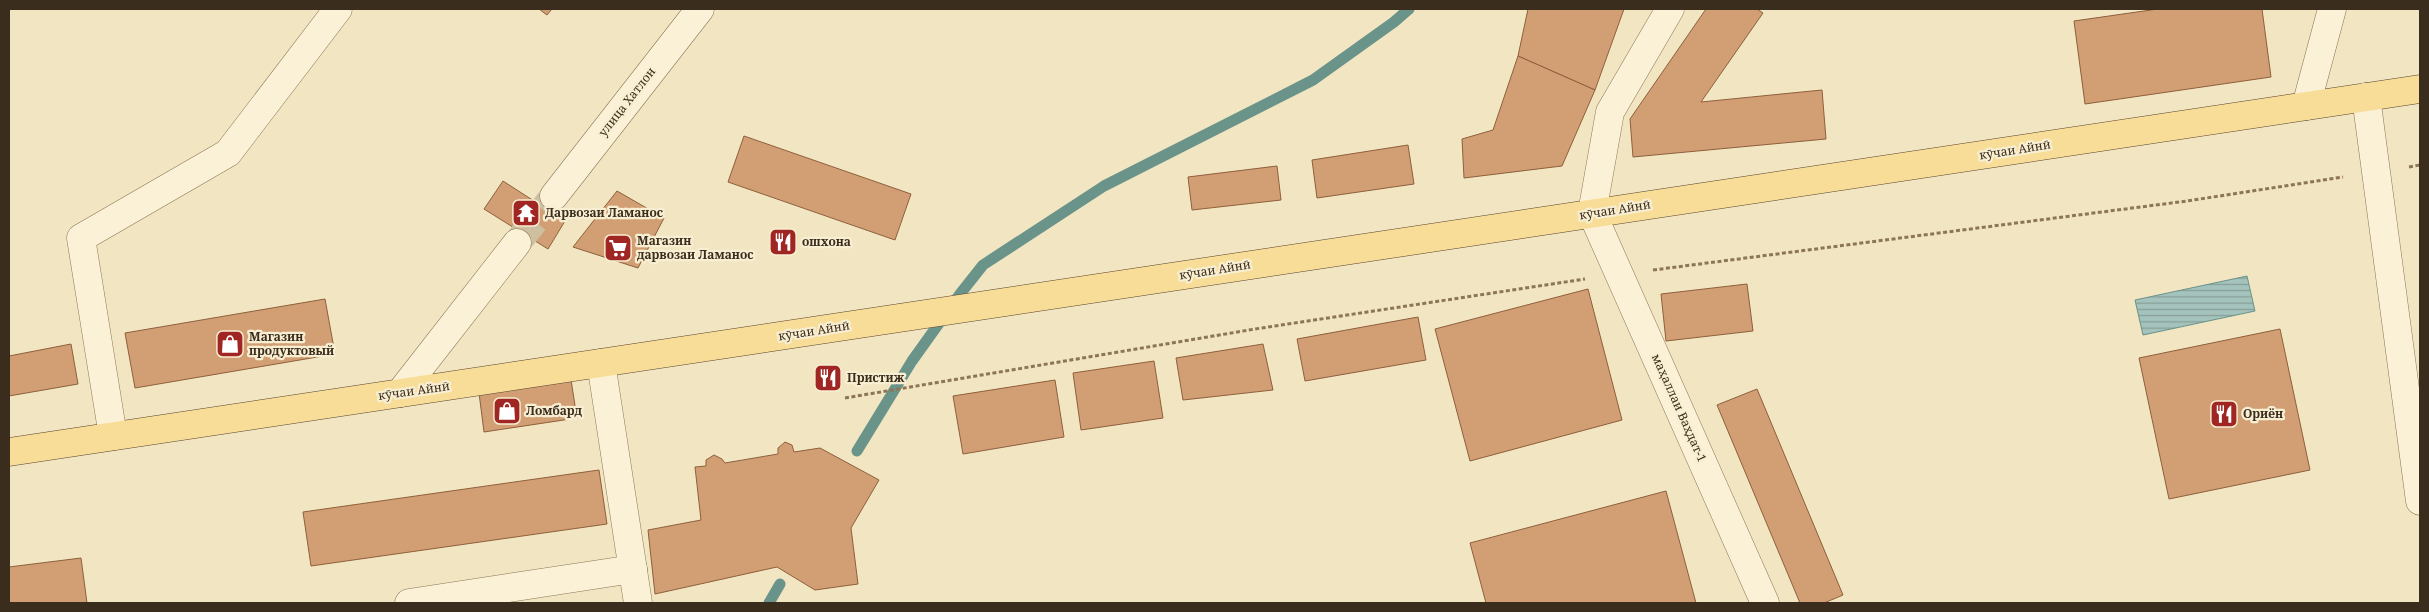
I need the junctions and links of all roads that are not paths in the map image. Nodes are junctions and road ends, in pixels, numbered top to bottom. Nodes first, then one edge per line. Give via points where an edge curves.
1 (338, 9) edge
2 (700, 9) edge
3 (1670, 9) edge
4 (2332, 9) edge
5 (2420, 88) edge
6 (2366, 97) junction
7 (2306, 106) junction
8 (554, 196) tunnel mouth
9 (1592, 213) junction
10 (517, 243) tunnel mouth
11 (601, 363) junction
12 (400, 393) junction
13 (113, 436) junction
14 (9, 452) edge
15 (2420, 501) edge
16 (633, 569) junction
17 (409, 603) edge
18 (638, 603) edge
19 (1765, 603) edge

1 - 13 street via 228,153 81,238
2 - 8 street, улица Хатлон
3 - 9 street via 1610,112
4 - 7 street
5 - 6 main road, кӯчаи Айнӣ
6 - 7 main road, кӯчаи Айнӣ
6 - 15 street
7 - 9 main road, кӯчаи Айнӣ
9 - 11 main road, кӯчаи Айнӣ
9 - 19 street, маҳаллаи Ваҳдат-1
10 - 12 street
11 - 12 main road, кӯчаи Айнӣ
11 - 16 street
12 - 13 main road, кӯчаи Айнӣ
13 - 14 main road, кӯчаи Айнӣ
16 - 17 street
16 - 18 street

